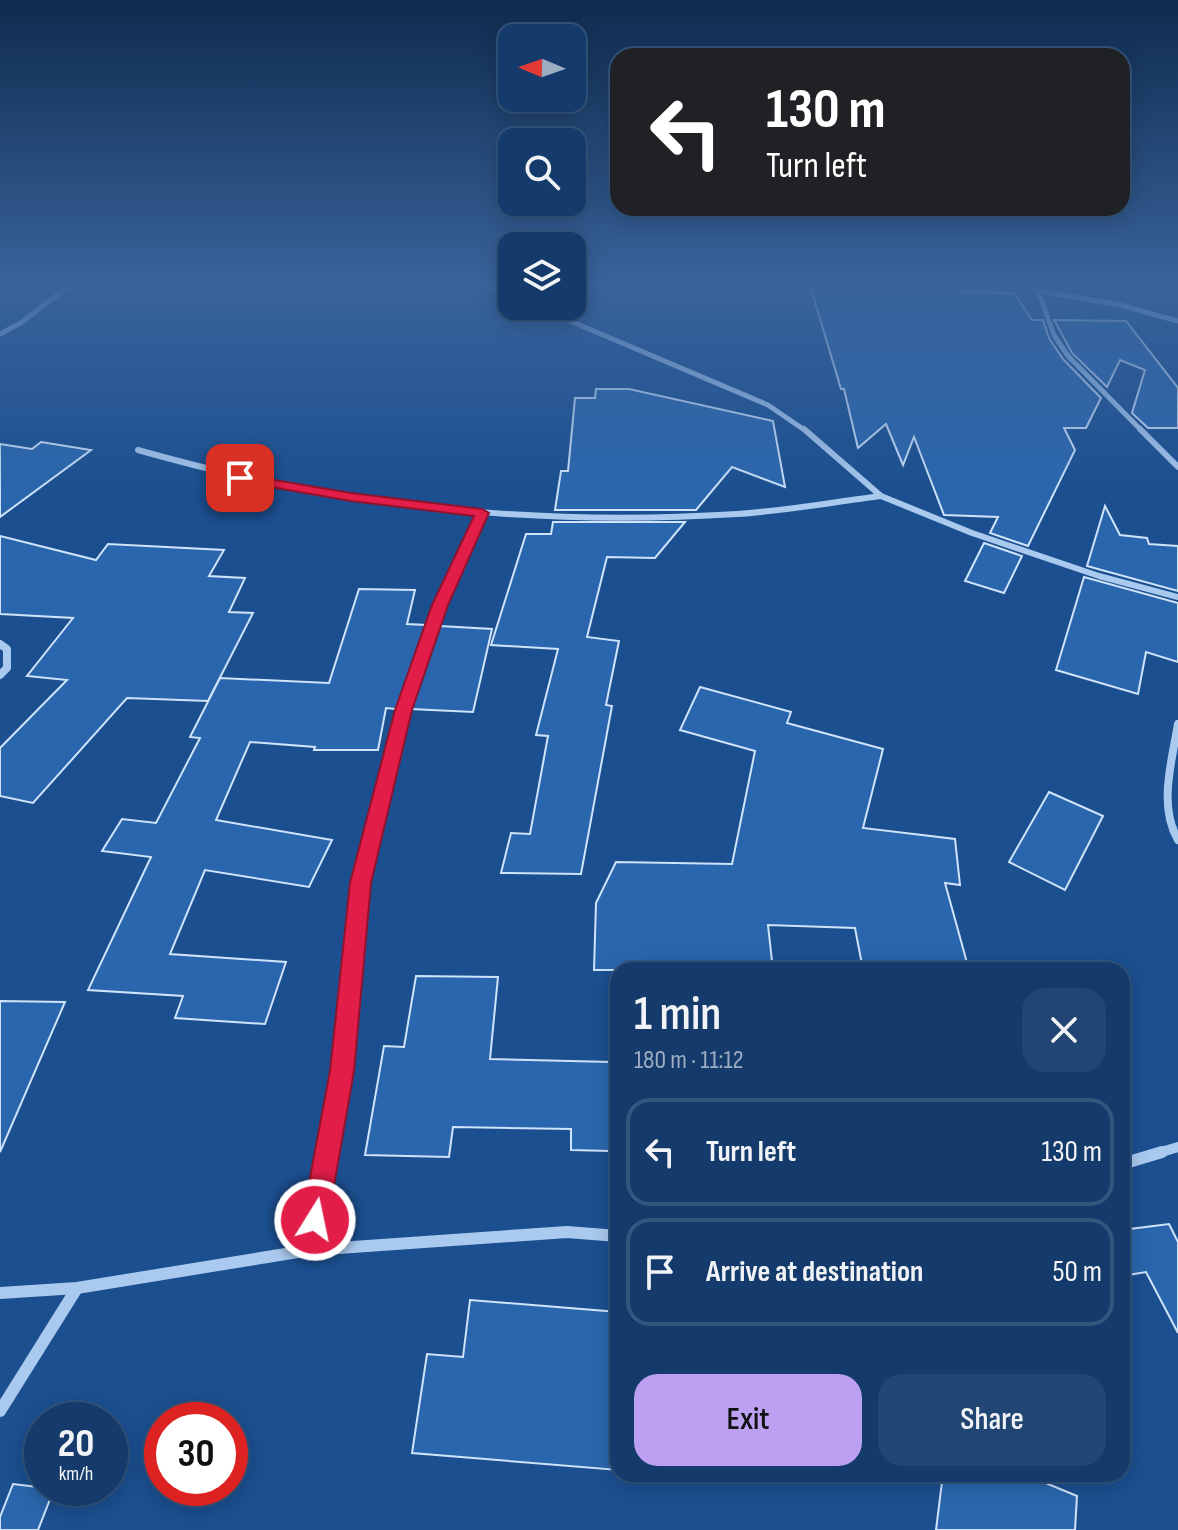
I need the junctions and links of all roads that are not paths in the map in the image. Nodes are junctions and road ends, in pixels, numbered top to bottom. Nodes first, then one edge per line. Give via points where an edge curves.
1 (647, 353) edge
2 (1066, 353) edge
3 (138, 450) dead end
4 (1178, 467) edge
5 (881, 496) junction
6 (482, 513) junction
7 (1178, 597) edge
8 (0, 644) edge
9 (0, 675) edge
10 (1178, 724) edge
11 (1178, 840) edge
12 (1178, 1147) edge
13 (1130, 1162) edge
14 (610, 1235) edge
15 (310, 1250) junction
16 (77, 1288) junction
17 (0, 1293) edge
18 (0, 1411) edge

1 - 5 street via 792,419
2 - 4 street
3 - 6 street via 240,478
5 - 6 street via 738,514 595,518
5 - 7 street via 972,533
6 - 15 street via 440,605 403,710 361,883 342,1071
8 - 9 street via 7,649 7,668
10 - 11 street via 1167,796
12 - 13 street
14 - 15 street via 567,1232
15 - 16 street
16 - 17 street
16 - 18 street

